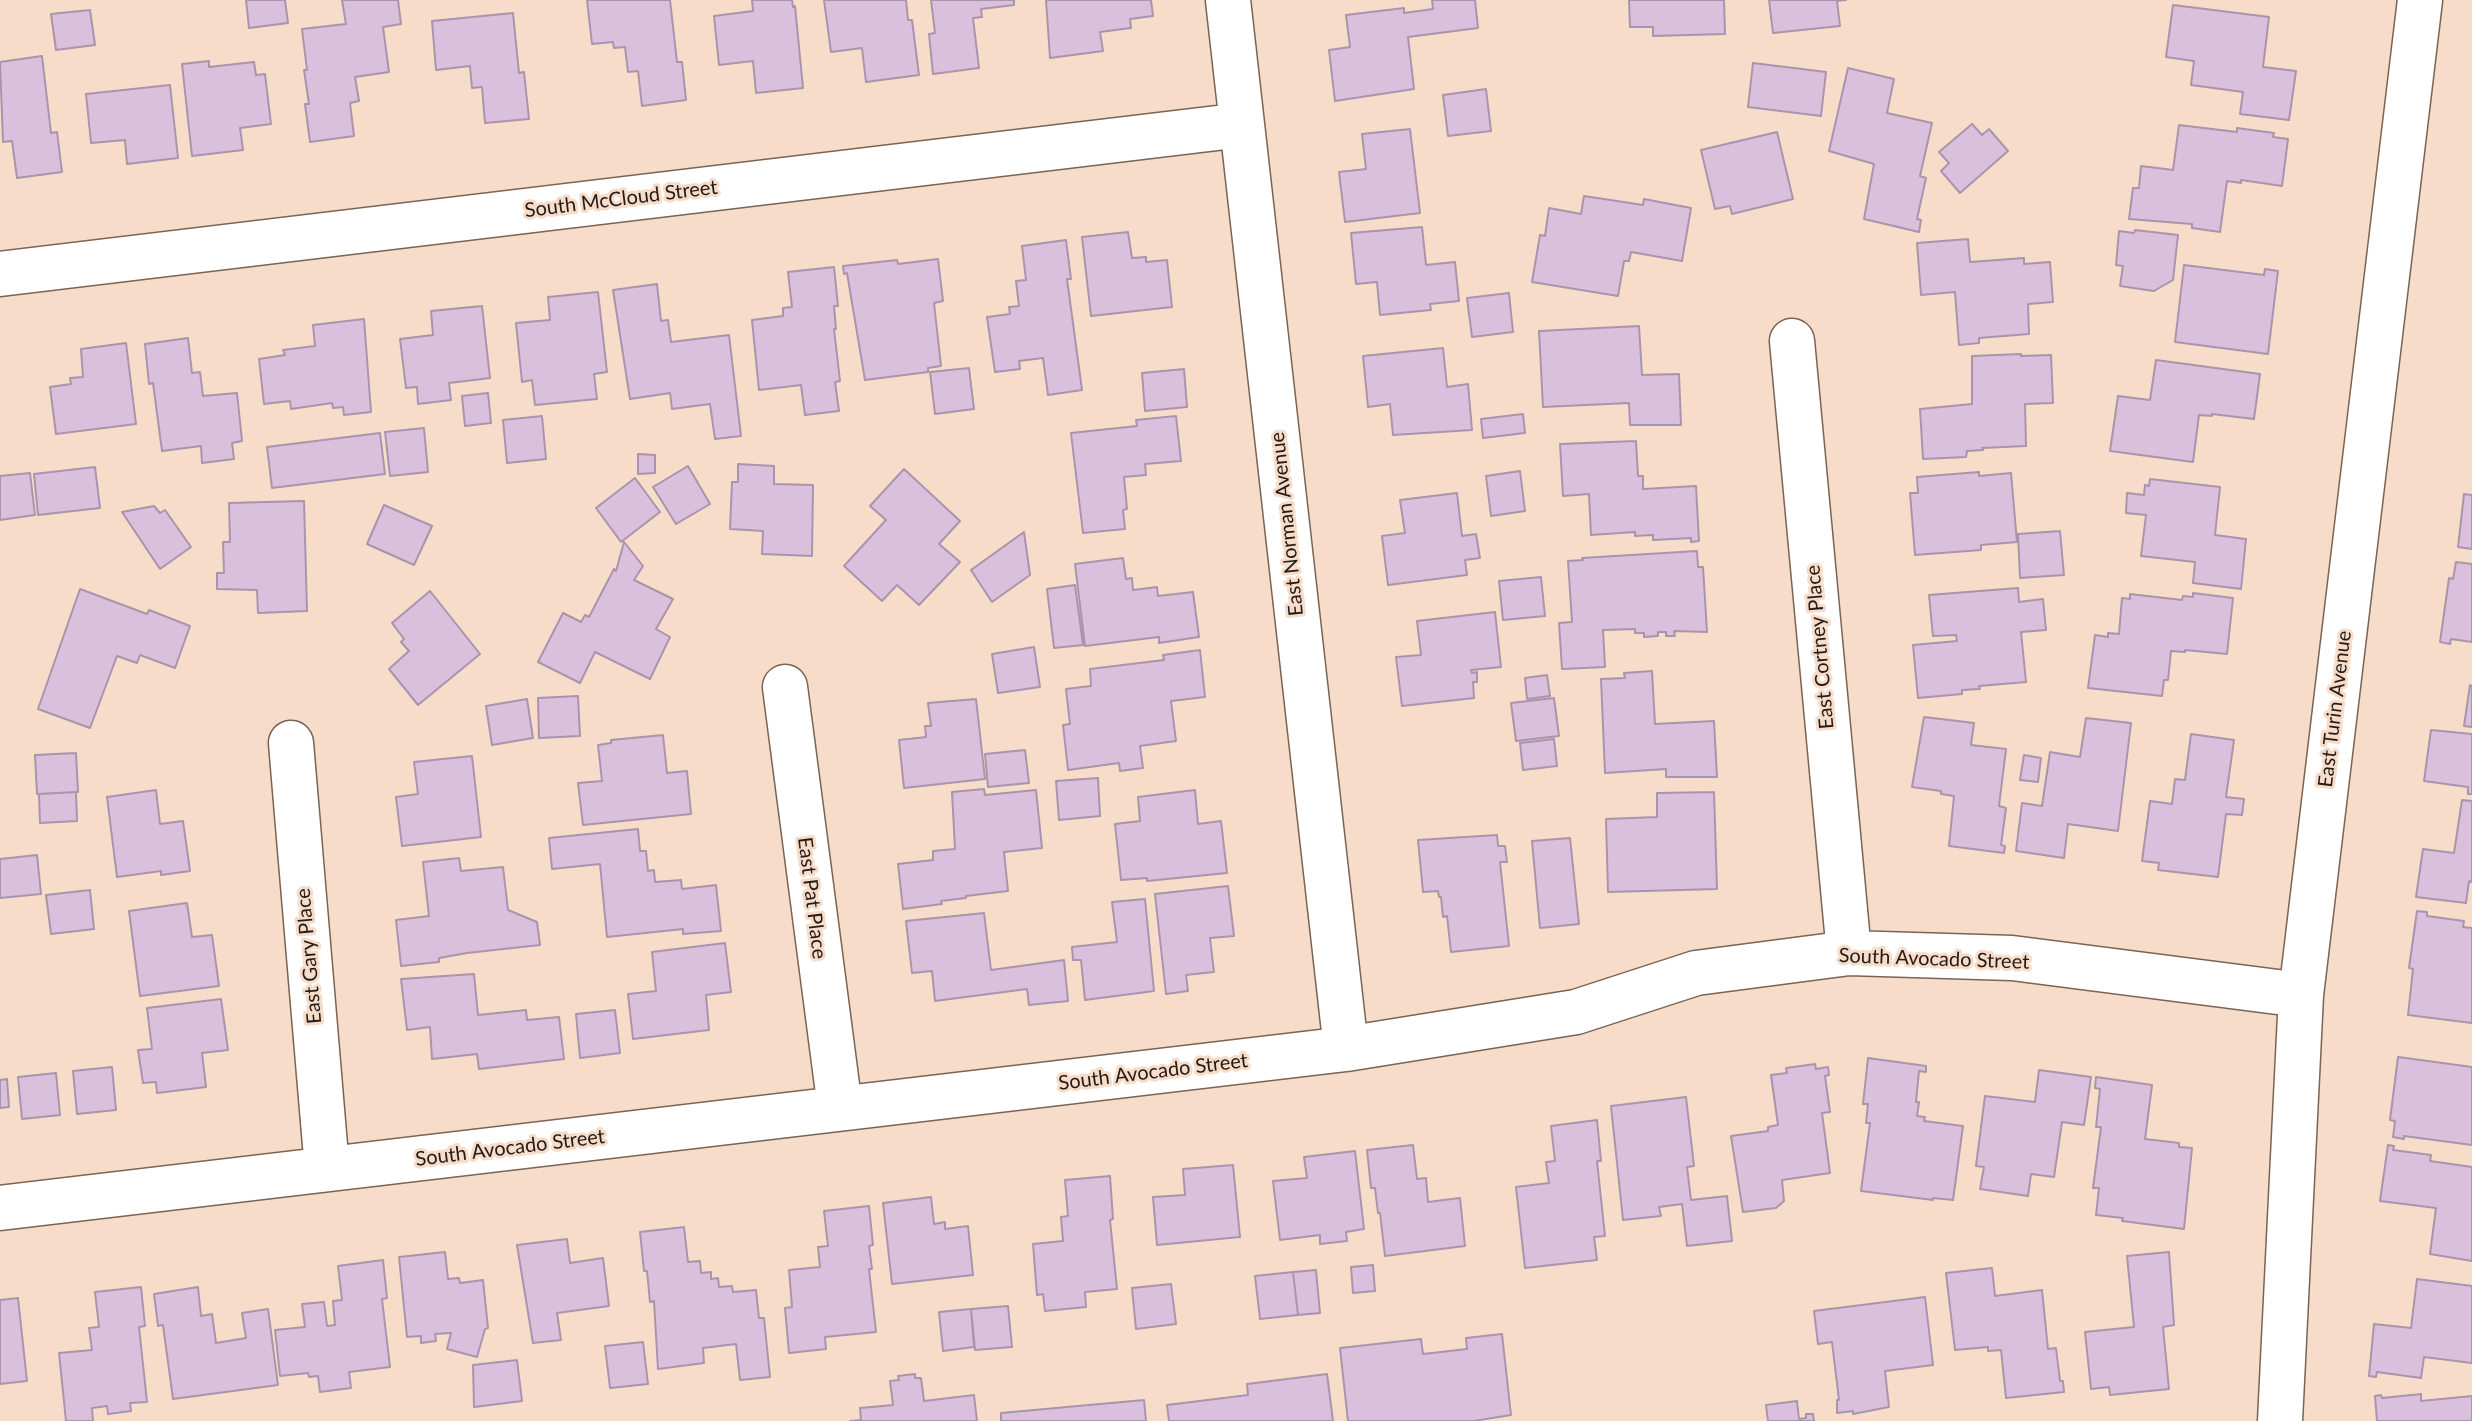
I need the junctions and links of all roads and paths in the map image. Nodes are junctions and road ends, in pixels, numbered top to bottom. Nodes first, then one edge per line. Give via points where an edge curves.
1 (1228, 0) edge
2 (2420, 0) edge
3 (1242, 125) junction
4 (0, 274) edge
5 (1792, 341) dead end
6 (785, 687) dead end
7 (291, 743) dead end
8 (1849, 953) junction
9 (2301, 995) junction
10 (1346, 1049) junction
11 (840, 1108) junction
12 (327, 1169) junction
13 (0, 1208) edge
14 (2280, 1421) edge

1 - 3 street, East Norman Avenue
2 - 9 street, East Turin Avenue
3 - 4 street, South McCloud Street
3 - 10 street, East Norman Avenue
5 - 8 street, East Cortney Place
6 - 11 street, East Pat Place
7 - 12 street, East Gary Place
8 - 9 street, South Avocado Street via 2012,958
8 - 10 street, South Avocado Street via 1696,973 1576,1012
9 - 14 street, East Turin Avenue
10 - 11 street, South Avocado Street
11 - 12 street, South Avocado Street
12 - 13 street, South Avocado Street

